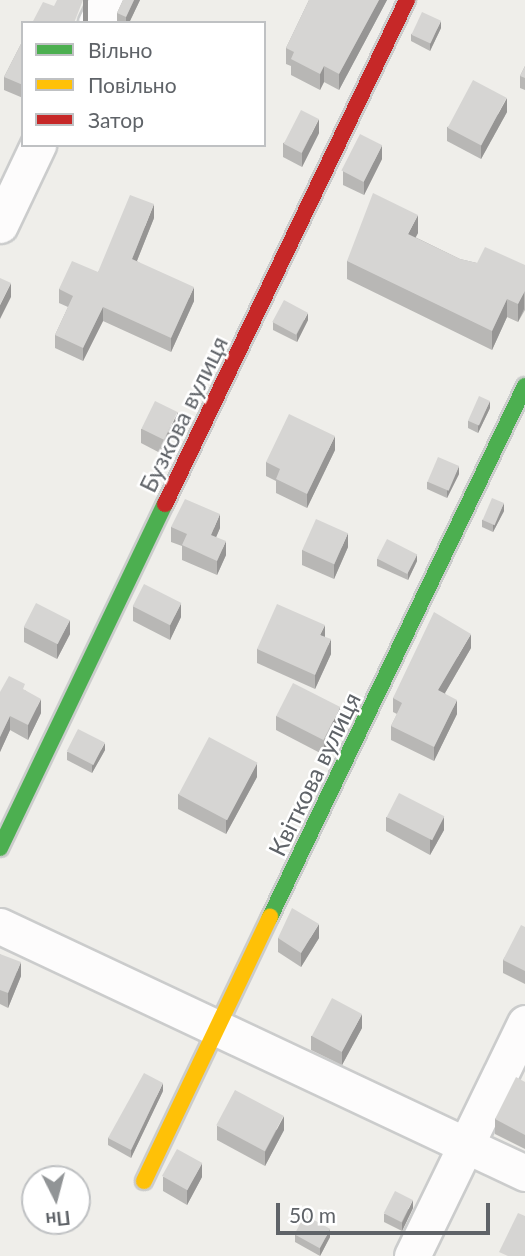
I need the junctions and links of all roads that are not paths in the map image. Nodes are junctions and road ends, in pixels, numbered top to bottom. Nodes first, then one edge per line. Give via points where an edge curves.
1 (107, 0) edge
2 (407, 0) edge
3 (97, 21) edge
4 (37, 147) edge
5 (0, 225) edge
6 (525, 386) edge
7 (0, 848) edge
8 (0, 926) edge
9 (525, 1023) edge
10 (219, 1027) junction
11 (467, 1146) junction
12 (525, 1173) edge
13 (144, 1181) dead end
14 (412, 1256) edge

1 - 3 street
2 - 7 street, Бузкова вулиця
4 - 5 street
6 - 10 street, Квіткова вулиця
8 - 10 street
9 - 11 street
10 - 11 street
10 - 13 street, Квіткова вулиця
11 - 12 street
11 - 14 street

